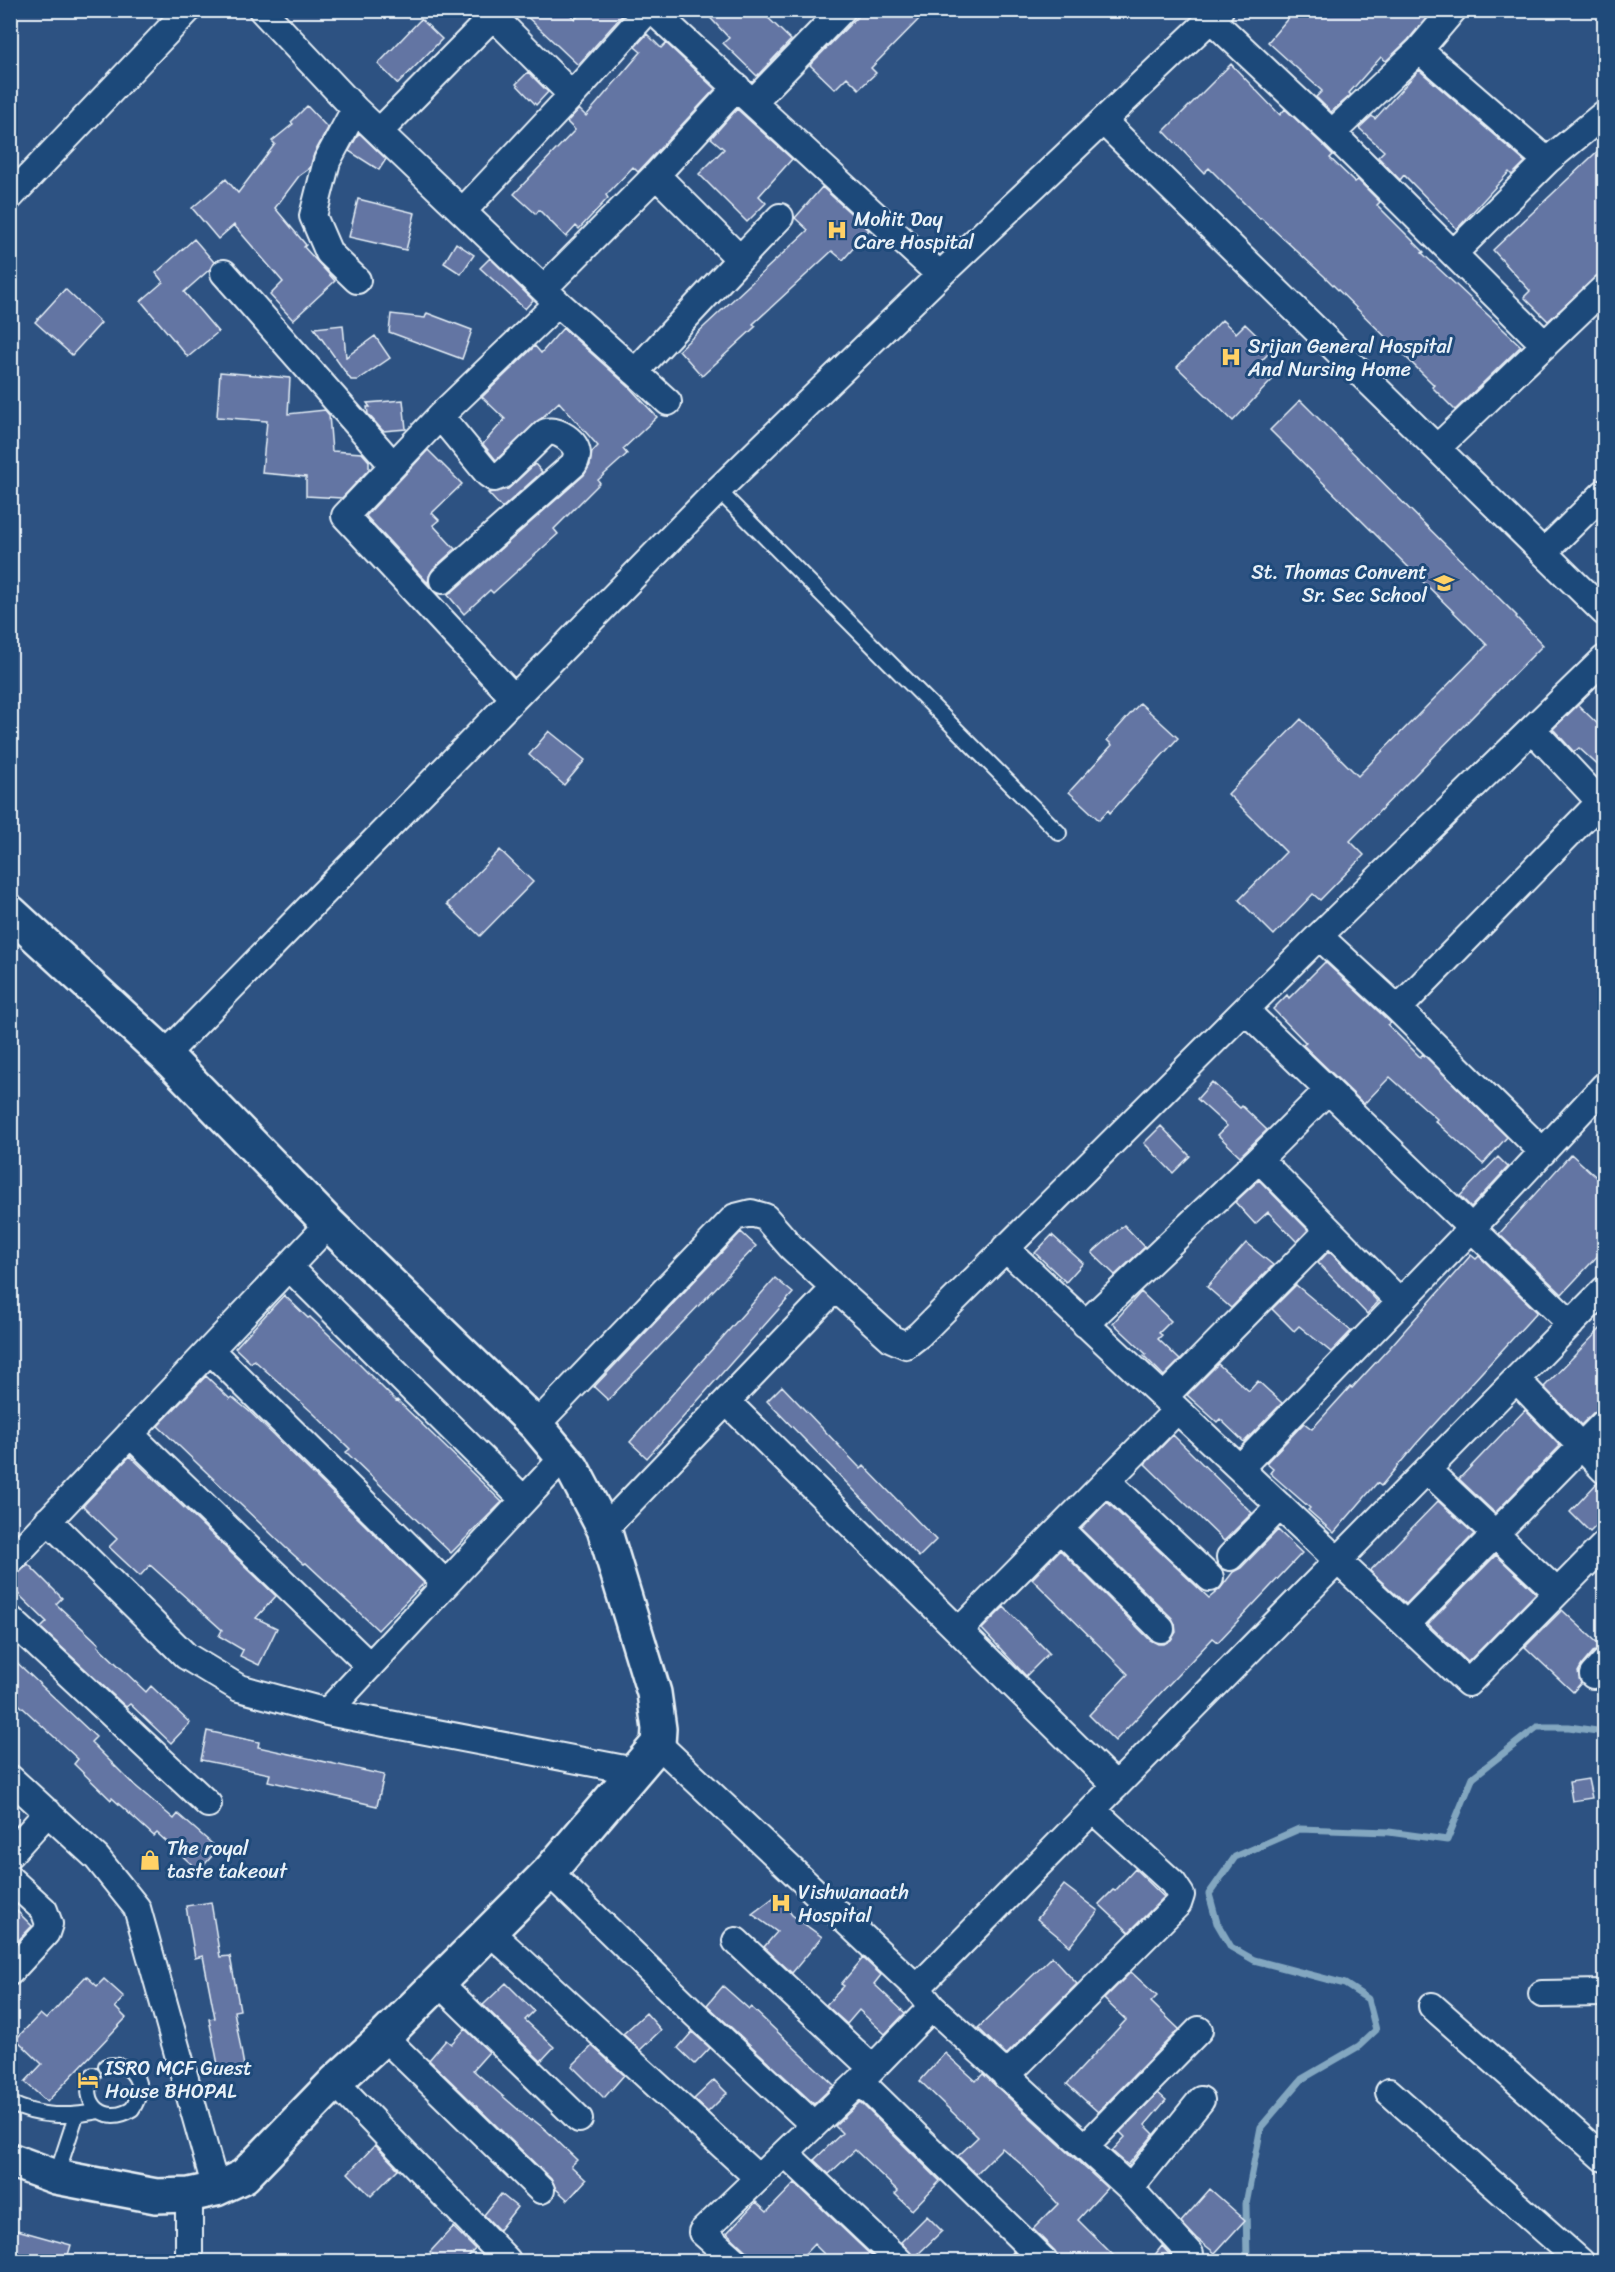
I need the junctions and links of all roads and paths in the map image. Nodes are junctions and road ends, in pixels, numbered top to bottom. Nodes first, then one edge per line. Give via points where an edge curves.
1 (262, 10) edge
2 (650, 10) edge
3 (1453, 10) edge
4 (187, 11) edge
5 (840, 11) edge
6 (495, 13) edge
7 (1216, 15) edge
8 (1419, 50) junction
9 (572, 95) junction
10 (745, 95) junction
11 (355, 109) junction
12 (1605, 114) edge
13 (1103, 122) junction
14 (379, 132) junction
15 (1332, 132) junction
16 (1547, 161) junction
17 (656, 175) junction
18 (10, 197) edge
19 (463, 211) junction
20 (780, 217) dead end
21 (1454, 253) junction
22 (740, 259) junction
23 (224, 273) dead end
24 (940, 275) junction
25 (357, 280) dead end
26 (1605, 288) edge
27 (551, 296) junction
28 (1545, 345) junction
29 (635, 372) junction
30 (668, 402) dead end
31 (440, 416) junction
32 (1437, 448) junction
33 (393, 465) junction
34 (718, 490) junction
35 (1605, 493) edge
36 (1544, 552) junction
37 (443, 580) dead end
38 (1605, 612) edge
39 (1605, 659) edge
40 (514, 698) junction
41 (1533, 729) junction
42 (1602, 804) edge
43 (1059, 833) dead end
44 (10, 912) edge
45 (1318, 936) junction
46 (1398, 1009) junction
47 (1245, 1010) junction
48 (165, 1055) junction
49 (1605, 1086) edge
50 (1328, 1090) junction
51 (1543, 1152) junction
52 (1259, 1159) junction
53 (329, 1224) junction
54 (1472, 1228) junction
55 (1329, 1230) junction
56 (1005, 1248) junction
57 (289, 1268) junction
58 (835, 1288) junction
59 (1605, 1290) edge
60 (1400, 1302) junction
61 (1085, 1324) junction
62 (1571, 1324) junction
63 (210, 1350) junction
64 (1517, 1380) junction
65 (727, 1402) junction
66 (1171, 1404) junction
67 (1605, 1423) edge
68 (536, 1425) junction
69 (130, 1434) junction
70 (1582, 1446) junction
71 (564, 1457) junction
72 (1239, 1468) junction
73 (1427, 1470) junction
74 (1605, 1470) edge
75 (1107, 1481) junction
76 (524, 1500) junction
77 (1280, 1506) junction
78 (48, 1521) junction
79 (1060, 1528) junction
80 (604, 1529) junction
81 (1495, 1535) junction
82 (1601, 1555) edge
83 (1230, 1557) dead end
84 (1338, 1560) junction
85 (10, 1561) edge
86 (1210, 1578) dead end
87 (446, 1584) junction
88 (1557, 1592) junction
89 (10, 1619) edge
90 (1407, 1624) junction
91 (1161, 1629) dead end
92 (960, 1630) junction
93 (370, 1666) junction
94 (327, 1712) junction
95 (658, 1744) junction
96 (635, 1771) junction
97 (10, 1778) edge
98 (1116, 1786) junction
99 (208, 1804) dead end
100 (1093, 1810) junction
101 (48, 1812) junction
102 (10, 1854) edge
103 (549, 1872) junction
104 (10, 1879) edge
105 (489, 1931) junction
106 (736, 1941) dead end
107 (10, 1972) edge
108 (438, 1982) junction
109 (1605, 1993) edge
110 (1542, 1994) dead end
111 (925, 1997) junction
112 (1432, 2006) dead end
113 (1199, 2030) dead end
114 (384, 2037) junction
115 (106, 2066) dead end
116 (866, 2074) junction
117 (93, 2075) dead end
118 (1006, 2076) junction
119 (335, 2082) junction
120 (1389, 2092) dead end
121 (1201, 2100) dead end
122 (10, 2103) edge
123 (100, 2111) junction
124 (76, 2116) junction
125 (579, 2119) dead end
126 (814, 2125) junction
127 (1084, 2147) junction
128 (784, 2153) junction
129 (1605, 2158) edge
130 (10, 2160) edge
131 (56, 2177) junction
132 (758, 2178) junction
133 (1130, 2188) junction
134 (541, 2190) dead end
135 (203, 2192) junction
136 (1190, 2259) edge
137 (507, 2260) dead end
138 (189, 2262) edge
139 (736, 2262) edge
140 (900, 2262) edge
141 (1045, 2262) edge
142 (1581, 2262) edge

1 - 11 street
2 - 9 street
2 - 10 street
3 - 8 street
4 - 18 street
5 - 10 street
6 - 9 street
6 - 14 street
7 - 13 street
7 - 15 street
8 - 15 street
8 - 16 street
9 - 19 street
10 - 17 street
10 - 24 street
11 - 14 street
11 - 25 street via 327,161 313,216 329,253
12 - 16 street
13 - 24 street
13 - 32 street
14 - 19 street
15 - 21 street
16 - 21 street
17 - 22 street
17 - 27 street
19 - 27 street
20 - 22 street
21 - 28 street
22 - 29 street
23 - 33 street
24 - 34 street
26 - 28 street
27 - 29 street
27 - 31 street
28 - 32 street
29 - 30 street
31 - 33 street
31 - 37 street via 494,478 553,430 561,433 577,455 574,464
32 - 36 street
33 - 40 street via 345,516
34 - 40 street
34 - 43 lane
35 - 36 street
36 - 38 street
39 - 41 street
40 - 48 street
41 - 42 street
41 - 45 street
42 - 46 street
44 - 48 street
45 - 46 street
45 - 47 street
46 - 51 street
47 - 50 street
47 - 56 street
48 - 53 street
49 - 51 street
50 - 52 street
50 - 54 street
51 - 54 street
52 - 55 street
52 - 61 street
53 - 57 street
53 - 68 street
54 - 60 street
54 - 62 street
55 - 60 street
55 - 66 street
56 - 58 street via 906,1345 892,1339
56 - 61 street
57 - 63 street
57 - 76 street
58 - 65 street
58 - 68 street via 765,1217 751,1213 735,1217
59 - 62 street
60 - 72 street
61 - 66 street
62 - 64 street
63 - 69 street
63 - 87 street
64 - 70 street
64 - 73 street
65 - 80 street
65 - 92 street
66 - 72 street
66 - 75 street
67 - 70 street
68 - 71 street
69 - 78 street
69 - 93 street
70 - 74 street
70 - 81 street
71 - 76 street
71 - 80 street
72 - 77 street
73 - 81 street
73 - 84 street
75 - 79 street
75 - 86 street
76 - 87 street
77 - 83 street
77 - 84 street
78 - 85 street
78 - 94 street via 186,1656 239,1688
79 - 91 street
79 - 92 street
80 - 95 street via 654,1693
81 - 88 street
81 - 90 street
82 - 88 street
84 - 90 street
84 - 98 street
87 - 93 street
88 - 90 street via 1468,1683
89 - 99 street
92 - 98 street
93 - 94 street
94 - 96 street
95 - 96 street
95 - 111 street
96 - 103 street
97 - 101 street
98 - 100 street
100 - 111 street
100 - 118 street via 1173,1883 1181,1895 1178,1904
101 - 102 street
101 - 135 street via 97,1858 137,1908
103 - 105 street
103 - 126 street
104 - 107 street via 44,1910 49,1924 46,1933
105 - 108 street
105 - 132 street
106 - 116 street
108 - 114 street
108 - 125 street
109 - 110 street
111 - 116 street
111 - 118 street
112 - 129 street
113 - 127 street
114 - 119 street
114 - 134 street
115 - 123 lane via 130,2069 140,2093 125,2114
116 - 126 street
116 - 141 street
117 - 123 lane via 90,2098
118 - 127 street
119 - 135 street via 244,2176
119 - 137 street
120 - 142 street
121 - 133 street
122 - 124 lane via 47,2115
123 - 124 lane
124 - 131 lane
126 - 128 street
127 - 133 street
128 - 132 street
128 - 140 street
130 - 131 street
131 - 135 street via 156,2196
132 - 139 street via 702,2232
133 - 136 street
135 - 138 street

